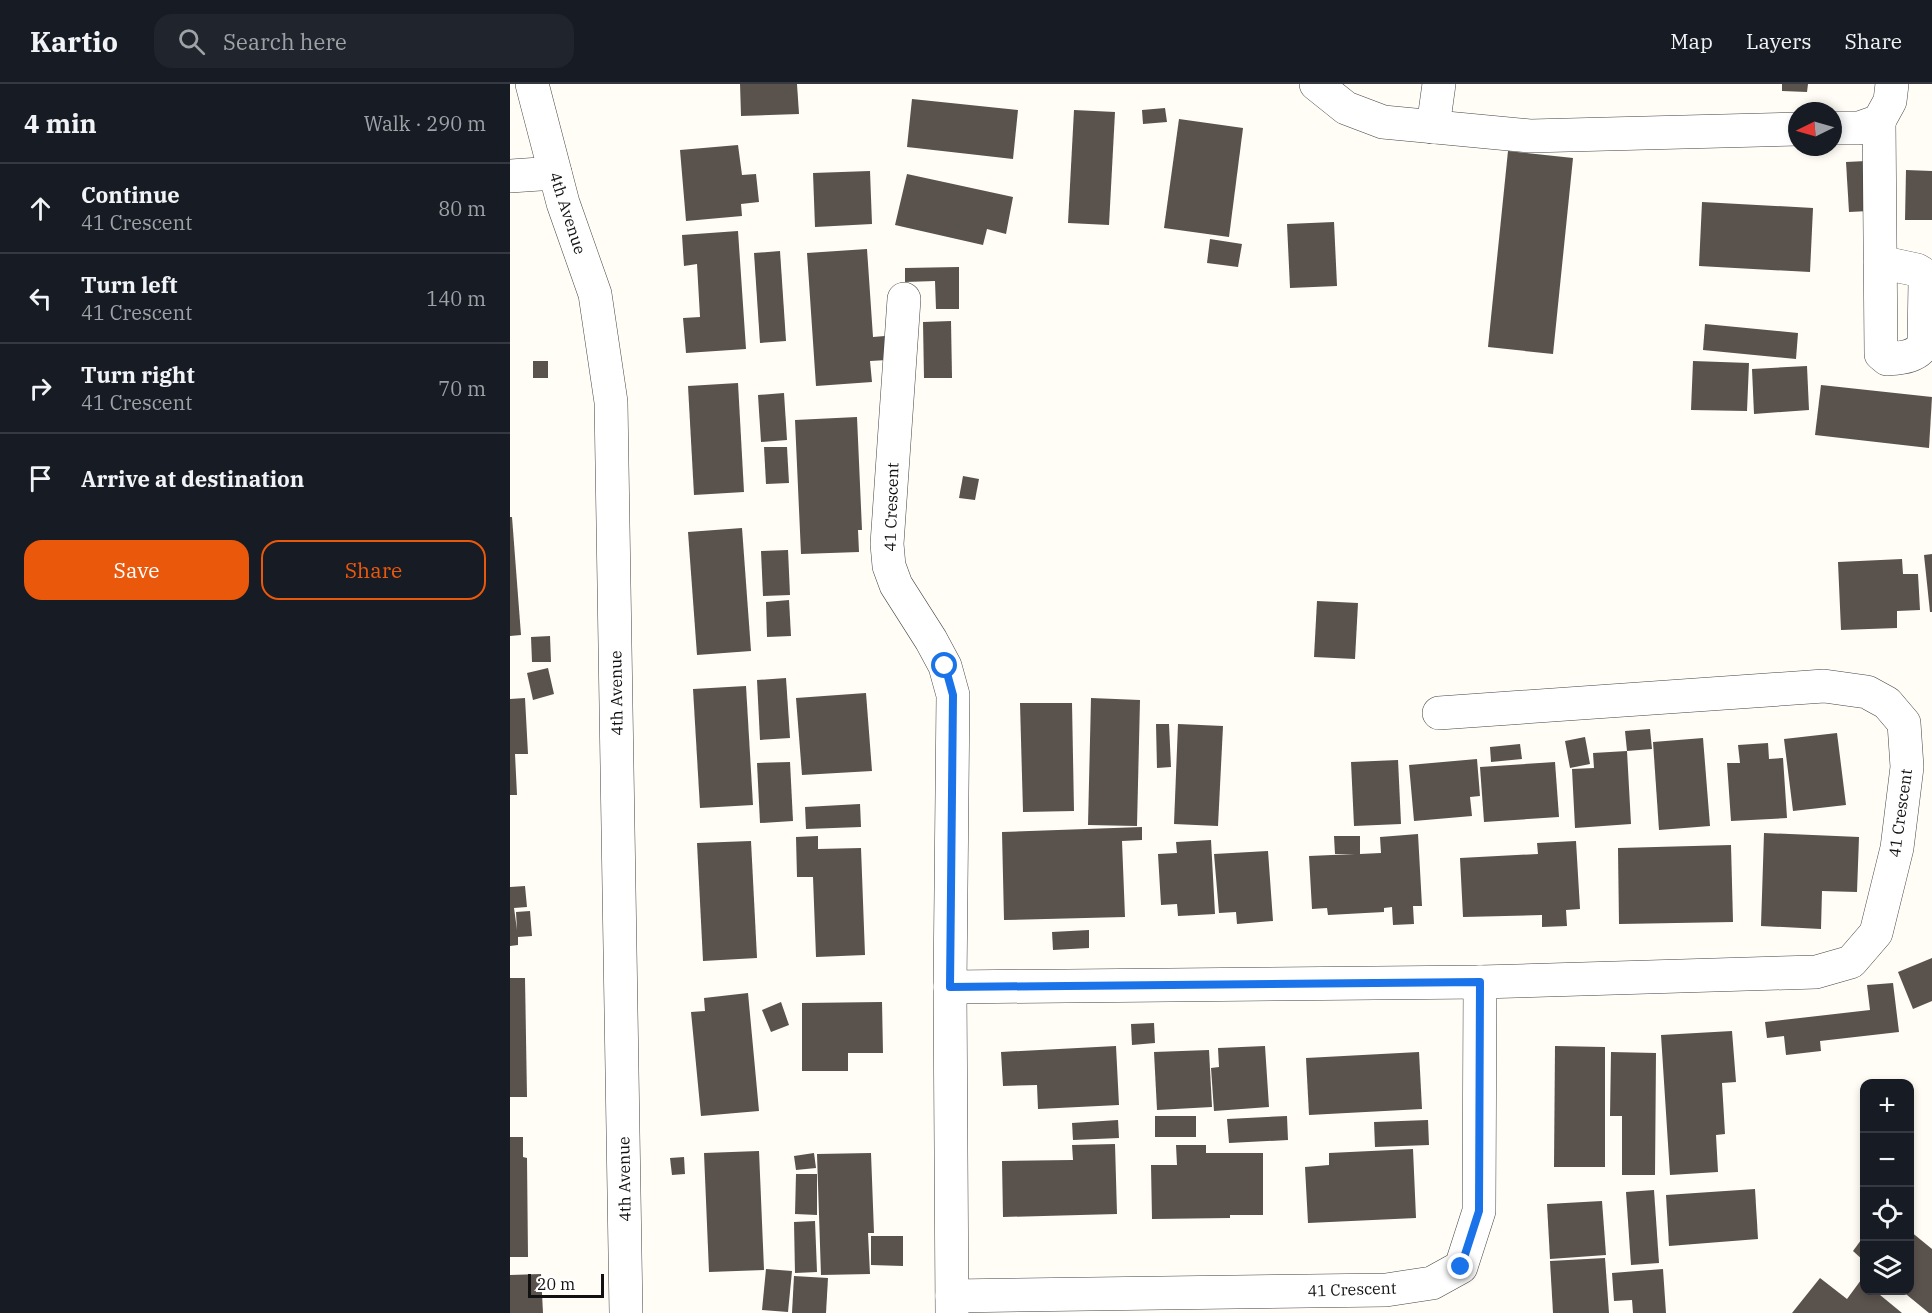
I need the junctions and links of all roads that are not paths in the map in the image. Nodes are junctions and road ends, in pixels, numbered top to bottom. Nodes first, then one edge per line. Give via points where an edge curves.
1 (532, 84) edge
2 (1316, 84) edge
3 (1439, 84) edge
4 (1892, 84) edge
5 (1878, 121) junction
6 (1433, 127) junction
7 (1842, 128) edge
8 (1788, 129) edge
9 (555, 173) junction
10 (510, 176) edge
11 (1880, 262) dead end
12 (904, 299) dead end
13 (1439, 713) dead end
14 (1480, 982) junction
15 (950, 987) junction
16 (952, 1305) edge
17 (626, 1313) edge

1 - 9 street, 4th Avenue
2 - 6 street via 1346,108 1383,122
3 - 6 street
4 - 5 street via 1890,101
5 - 7 street via 1859,128
5 - 11 street
6 - 8 street via 1530,136
9 - 10 street
9 - 17 street, 4th Avenue via 595,294 611,402
12 - 15 street, 41 Crescent via 887,544 896,585 945,666 953,695
13 - 14 street, 41 Crescent via 1824,686 1867,692 1887,702 1904,723 1907,767 1897,848 1876,933 1851,962 1816,972
14 - 15 street, 41 Crescent
14 - 16 street, 41 Crescent via 1479,1211 1461,1267 1432,1283 1386,1290
15 - 16 street, 41 Crescent

